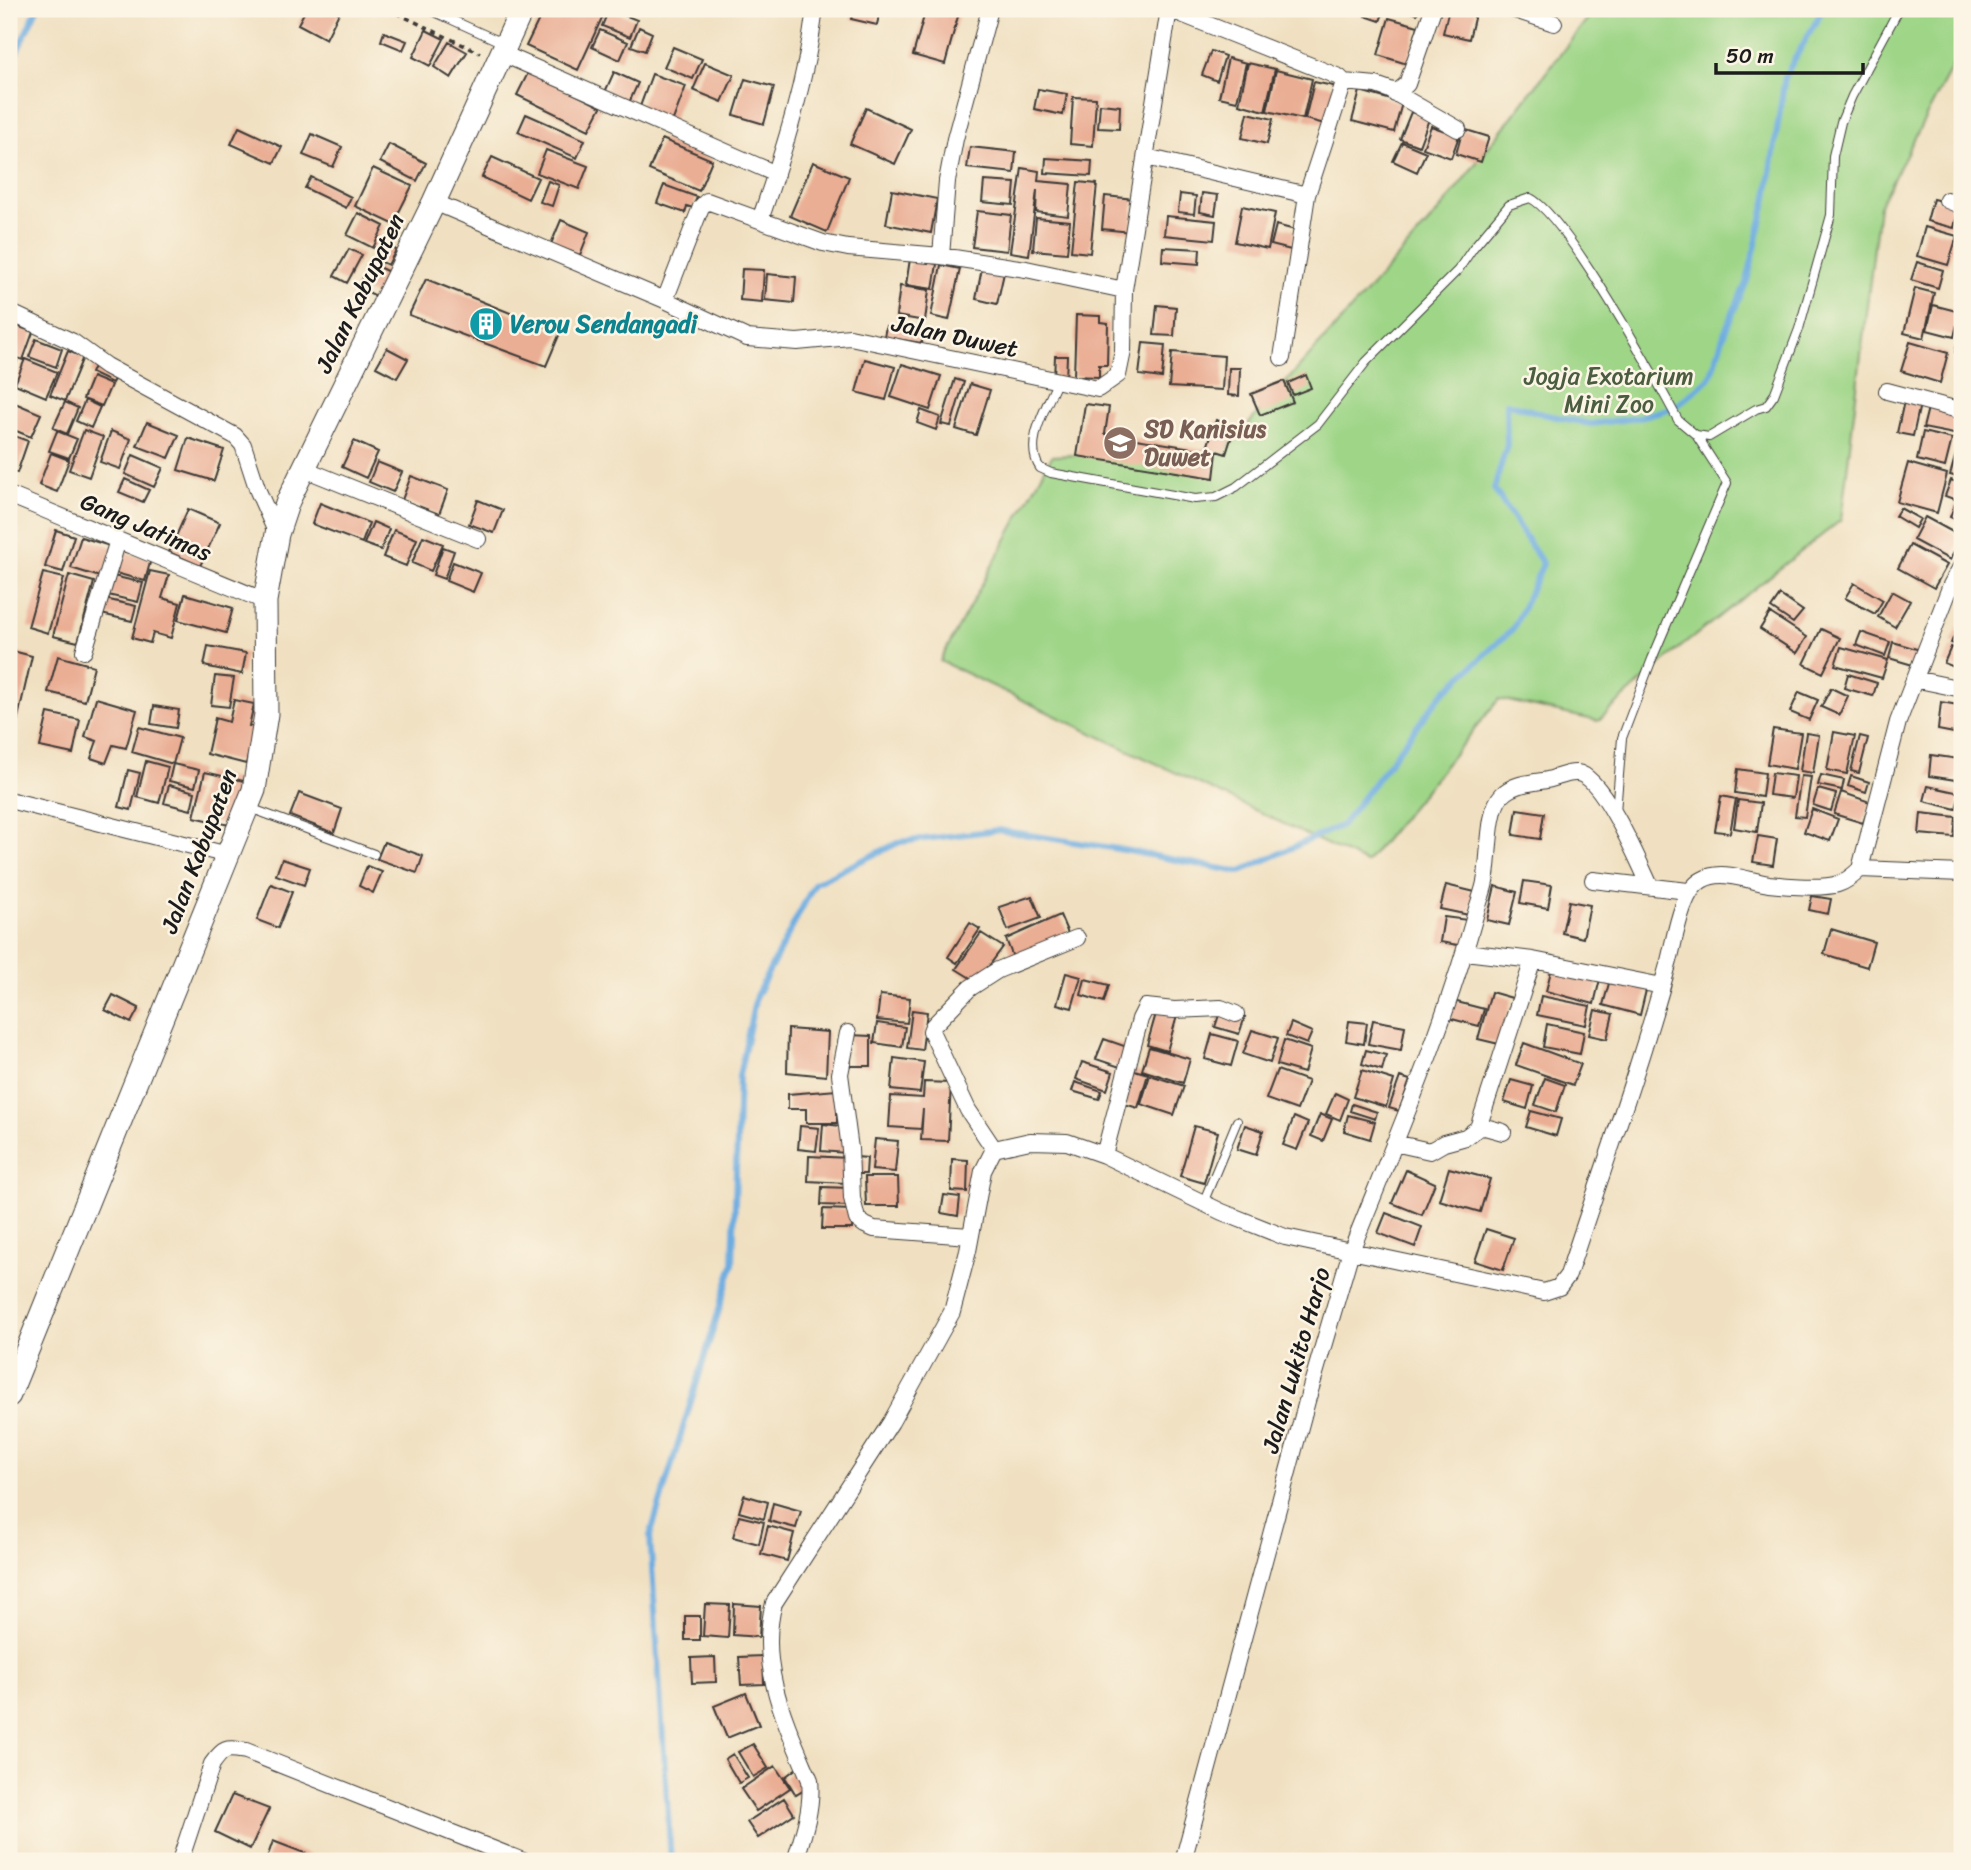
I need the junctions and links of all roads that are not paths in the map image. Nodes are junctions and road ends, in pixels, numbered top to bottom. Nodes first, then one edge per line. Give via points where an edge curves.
1 (428, 9) edge
2 (522, 9) edge
3 (815, 9) edge
4 (990, 9) edge
5 (1163, 9) edge
6 (1169, 9) edge
7 (1433, 9) edge
8 (1512, 9) edge
9 (1899, 9) edge
10 (1554, 23) dead end
11 (501, 53) junction
12 (1344, 82) junction
13 (1395, 94) junction
14 (1458, 129) dead end
15 (1146, 157) junction
16 (776, 174) junction
17 (1307, 195) junction
18 (434, 202) junction
19 (760, 219) junction
20 (941, 256) junction
21 (1124, 290) junction
22 (665, 300) junction
23 (9, 312) edge
24 (1282, 358) dead end
25 (1057, 382) junction
26 (1887, 391) dead end
27 (1962, 411) edge
28 (1696, 435) junction
29 (302, 468) junction
30 (9, 495) edge
31 (276, 534) junction
32 (478, 539) dead end
33 (118, 540) junction
34 (1962, 565) edge
35 (265, 601) junction
36 (84, 651) dead end
37 (1914, 679) junction
38 (1962, 689) edge
39 (9, 800) edge
40 (248, 807) junction
41 (1615, 818) junction
42 (374, 854) dead end
43 (228, 855) junction
44 (1860, 869) junction
45 (1962, 873) edge
46 (1593, 880) dead end
47 (1650, 886) junction
48 (1688, 891) junction
49 (1077, 938) dead end
50 (1465, 952) junction
51 (1534, 960) junction
52 (1662, 986) junction
53 (1236, 1014) dead end
54 (848, 1033) dead end
55 (1237, 1121) dead end
56 (1478, 1128) junction
57 (1503, 1132) dead end
58 (1394, 1143) junction
59 (994, 1149) junction
60 (1104, 1155) junction
61 (1203, 1203) junction
62 (970, 1236) junction
63 (1351, 1251) junction
64 (9, 1395) edge
65 (181, 1861) edge
66 (523, 1861) edge
67 (795, 1861) edge
68 (1182, 1861) edge

1 - 11 lane
2 - 11 main road, Jalan Kabupaten
3 - 16 street via 802,83
4 - 20 street via 955,139
5 - 6 street
6 - 12 street
6 - 15 street, Jalan Duwet
7 - 13 street via 1407,84
8 - 10 street
9 - 28 lane via 1841,122 1833,156 1830,215 1799,330 1774,395 1766,406 1709,437
11 - 16 street
11 - 18 main road, Jalan Kabupaten
12 - 13 street via 1376,85
12 - 17 street
13 - 14 street
15 - 17 street
15 - 21 street, Jalan Duwet
16 - 19 street
17 - 24 street
18 - 22 street, Jalan Duwet
18 - 29 main road, Jalan Kabupaten
19 - 20 street via 791,233 848,248
19 - 22 street via 704,203
20 - 21 street
21 - 25 street, Jalan Duwet via 1118,376 1098,389
22 - 25 street, Jalan Duwet via 747,338 797,342 850,337
23 - 31 street via 72,342 106,366 235,436 243,445
25 - 28 lane via 1034,440 1032,451 1040,468 1195,499 1216,496 1236,487 1318,424 1366,362 1458,270 1509,205 1530,198 1556,222 1678,420
26 - 27 street
28 - 41 lane via 1727,483 1622,738
29 - 31 main road, Jalan Kabupaten
29 - 32 street
30 - 33 street, Gang Jatimas
31 - 35 main road, Jalan Kabupaten
33 - 35 street, Gang Jatimas
33 - 36 street
34 - 37 street
35 - 40 main road, Jalan Kabupaten via 267,714
37 - 38 street
37 - 44 street via 1898,722
39 - 43 street
40 - 42 lane
40 - 43 main road, Jalan Kabupaten
41 - 47 street
41 - 50 street via 1600,788 1579,773 1508,789 1492,815 1485,881
43 - 64 main road, Jalan Kabupaten
44 - 45 street
44 - 48 street via 1835,885 1769,884 1717,876 1702,879
46 - 47 street
47 - 48 street
48 - 52 street, Jalan Lukito Harjo
49 - 59 street via 998,970 970,988 931,1031 968,1110
50 - 51 street
50 - 58 street
51 - 52 street
51 - 56 street
52 - 63 street, Jalan Lukito Harjo via 1568,1275 1559,1287 1544,1292
53 - 60 street via 1221,1009 1146,1007
54 - 62 street via 840,1086 857,1219 874,1229
55 - 61 lane
56 - 57 street
56 - 58 street via 1436,1150
58 - 63 street
59 - 60 street via 1049,1140
59 - 62 street via 983,1171
60 - 61 street
61 - 63 street via 1285,1237
62 - 67 street via 952,1312 891,1422 774,1603 768,1637 772,1681 811,1789
63 - 68 street, Jalan Lukito Harjo
65 - 66 street via 212,1764 229,1748

